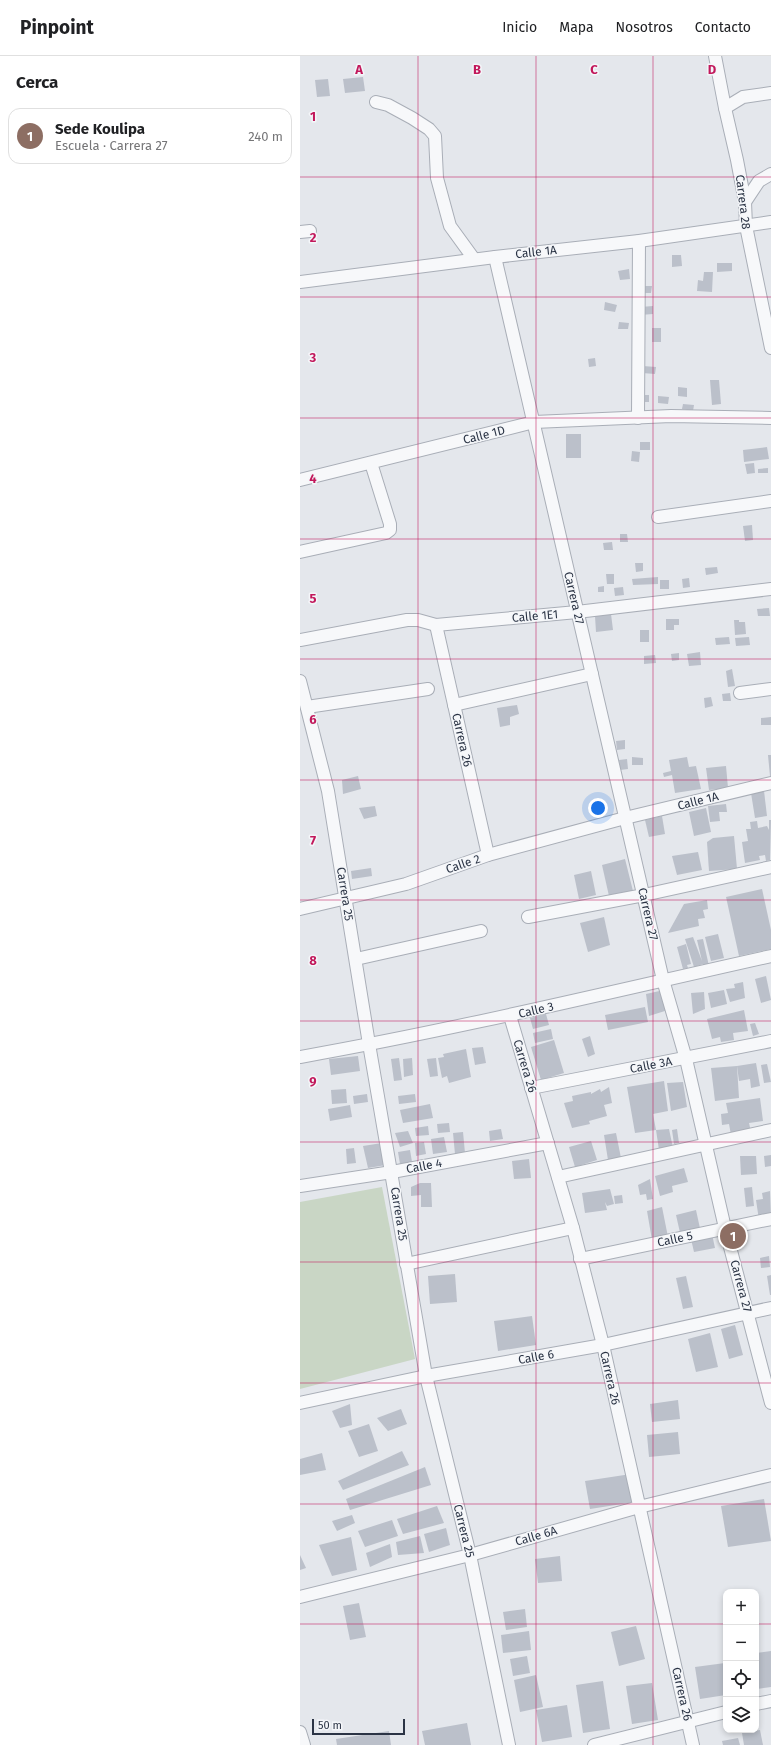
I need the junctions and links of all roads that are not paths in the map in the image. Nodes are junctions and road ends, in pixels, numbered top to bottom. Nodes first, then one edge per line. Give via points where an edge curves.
1 (715, 56) edge
2 (771, 93) edge
3 (376, 102) dead end
4 (725, 108) junction
5 (771, 174) edge
6 (745, 202) junction
7 (771, 222) edge
8 (746, 226) junction
9 (638, 242) junction
10 (496, 257) junction
11 (474, 259) junction
12 (300, 282) edge
13 (771, 348) edge
14 (638, 418) junction
15 (771, 418) edge
16 (534, 422) junction
17 (371, 462) junction
18 (300, 480) edge
19 (771, 501) edge
20 (658, 517) dead end
21 (300, 552) edge
22 (771, 589) edge
23 (577, 612) junction
24 (436, 625) junction
25 (300, 640) edge
26 (592, 674) junction
27 (300, 681) edge
28 (428, 689) dead end
29 (771, 689) edge
30 (740, 693) dead end
31 (454, 704) junction
32 (307, 706) junction
33 (771, 783) edge
34 (625, 818) junction
35 (488, 855) junction
36 (771, 867) edge
37 (644, 895) junction
38 (346, 899) junction
39 (300, 909) edge
40 (528, 917) dead end
41 (481, 931) dead end
42 (771, 956) edge
43 (356, 959) junction
44 (663, 980) junction
45 (510, 1016) junction
46 (771, 1041) edge
47 (369, 1044) junction
48 (300, 1057) edge
49 (686, 1059) junction
50 (531, 1088) junction
51 (771, 1130) edge
52 (548, 1143) junction
53 (705, 1143) junction
54 (392, 1172) junction
55 (558, 1177) junction
56 (300, 1186) edge
57 (771, 1219) edge
58 (573, 1228) junction
59 (725, 1228) junction
60 (580, 1259) junction
61 (406, 1264) junction
62 (771, 1308) edge
63 (748, 1313) junction
64 (603, 1345) junction
65 (426, 1376) junction
66 (300, 1402) edge
67 (771, 1403) edge
68 (771, 1475) edge
69 (638, 1507) junction
70 (470, 1555) junction
71 (300, 1597) edge
72 (771, 1700) edge
73 (759, 1703) edge
74 (723, 1713) edge
75 (689, 1722) junction
76 (300, 1732) edge
77 (304, 1745) edge
78 (509, 1745) edge
79 (594, 1745) edge
80 (693, 1745) edge

1 - 4 street, Carrera 28
2 - 4 street via 743,97
3 - 11 street via 388,105 412,118 435,136 437,178 450,226
4 - 6 street, Carrera 28
5 - 6 street via 759,181
6 - 8 street, Carrera 28
7 - 8 street, Calle 1A
8 - 9 street, Calle 1A
8 - 13 street, Carrera 28
9 - 10 street, Calle 1A
9 - 14 street
10 - 11 street, Calle 1A
10 - 16 street, Carrera 27
11 - 12 street, Calle 1A
14 - 15 street, Calle 1D
14 - 16 street, Calle 1D
16 - 17 street, Calle 1D
16 - 23 street, Carrera 27
17 - 18 street, Calle 1D
17 - 21 street via 390,530
19 - 20 street
22 - 23 street, Calle 1E1
23 - 24 street, Calle 1E1
23 - 26 street, Carrera 27
24 - 25 street, Calle 1E1 via 407,620
24 - 31 street, Carrera 26
26 - 31 street
26 - 34 street, Carrera 27
27 - 32 street, Carrera 25
28 - 32 street
29 - 30 street
31 - 35 street, Carrera 26
32 - 38 street, Carrera 25 via 328,791
33 - 34 street, Calle 1A
34 - 35 street, Calle 2
34 - 37 street, Carrera 27
35 - 38 street, Calle 2 via 406,884
36 - 37 street
37 - 40 street
37 - 44 street, Carrera 27
38 - 39 street, Calle 2
38 - 43 street, Carrera 25
41 - 43 street
42 - 44 street, Calle 3
43 - 47 street, Carrera 25
44 - 45 street, Calle 3
44 - 49 street, Carrera 27
45 - 47 street, Calle 3
45 - 50 street, Carrera 26
46 - 49 street, Calle 3A
47 - 48 street, Calle 3
47 - 54 street, Carrera 25
49 - 50 street, Calle 3A
49 - 53 street, Carrera 27
50 - 52 street, Carrera 26
51 - 53 street
52 - 54 street, Calle 4
52 - 55 street, Carrera 26
53 - 55 street
53 - 59 street, Carrera 27
54 - 56 street, Calle 4
54 - 61 street, Carrera 25
55 - 58 street, Carrera 26
57 - 59 street, Calle 5
58 - 60 street, Carrera 26
58 - 61 street
59 - 60 street, Calle 5
59 - 63 street, Carrera 27
60 - 64 street, Carrera 26
61 - 65 street, Carrera 25
62 - 63 street, Calle 6
63 - 64 street, Calle 6
63 - 67 street, Carrera 27
64 - 65 street, Calle 6
64 - 69 street, Carrera 26
65 - 66 street, Calle 6
65 - 70 street, Carrera 25
68 - 69 street, Calle 6A
69 - 70 street, Calle 6A
69 - 75 street, Carrera 26
70 - 71 street, Calle 6A
70 - 78 street, Carrera 25
72 - 73 street
74 - 75 street
75 - 79 street
75 - 80 street, Carrera 26
76 - 77 street

